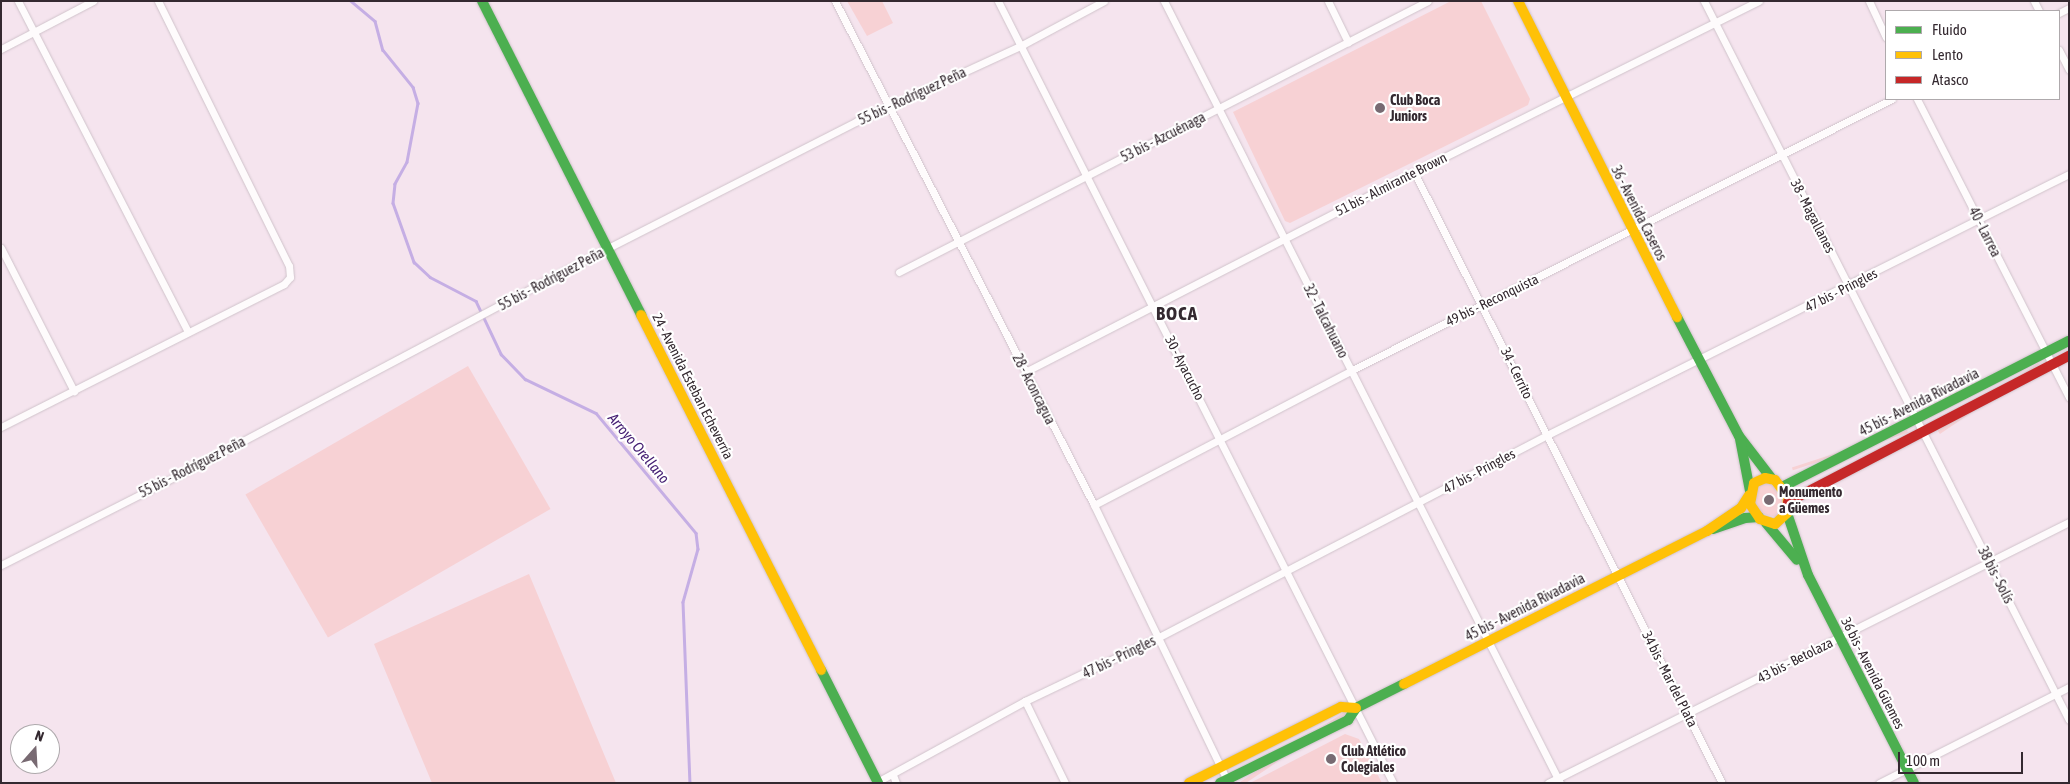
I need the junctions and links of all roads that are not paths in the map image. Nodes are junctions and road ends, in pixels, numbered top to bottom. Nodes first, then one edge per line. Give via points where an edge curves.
1 (18, 1) edge
2 (93, 1) edge
3 (158, 1) edge
4 (482, 1) edge
5 (835, 1) edge
6 (998, 1) edge
7 (1104, 1) edge
8 (1164, 1) edge
9 (1328, 1) edge
10 (1428, 1) edge
11 (1518, 1) edge
12 (1704, 1) edge
13 (1759, 1) edge
14 (1869, 1) edge
15 (1716, 24) junction
16 (34, 32) junction
17 (1885, 35) edge
18 (1348, 42) junction
19 (1022, 45) junction
20 (1, 49) edge
21 (2060, 52) edge
22 (2069, 70) edge
23 (1566, 98) junction
24 (1890, 100) edge
25 (1918, 100) edge
26 (888, 107) junction
27 (1219, 108) junction
28 (1782, 155) junction
29 (1414, 172) junction
30 (2069, 174) edge
31 (1088, 176) junction
32 (1978, 219) junction
33 (1632, 231) junction
34 (958, 240) junction
35 (1284, 240) junction
36 (1, 248) edge
37 (608, 248) junction
38 (899, 272) dead end
39 (1849, 287) junction
40 (1483, 305) junction
41 (1154, 306) junction
42 (188, 332) junction
43 (2069, 341) edge
44 (2047, 352) junction
45 (2069, 356) edge
46 (1699, 360) junction
47 (2052, 365) junction
48 (1352, 370) junction
49 (1025, 372) junction
50 (74, 391) junction
51 (2069, 397) edge
52 (1916, 419) junction
53 (1, 427) edge
54 (1922, 430) junction
55 (1547, 435) junction
56 (1739, 436) junction
57 (1222, 439) junction
58 (1772, 479) junction
59 (1782, 487) junction
60 (1750, 494) junction
61 (1788, 502) junction
62 (1417, 504) junction
63 (1094, 505) junction
64 (1787, 513) junction
65 (1760, 518) junction
66 (2069, 522) edge
67 (1707, 531) junction
68 (1990, 562) junction
69 (1, 565) edge
70 (1288, 570) junction
71 (1808, 575) junction
72 (1618, 576) junction
73 (1159, 637) junction
74 (1839, 638) junction
75 (1488, 642) junction
76 (2069, 688) edge
77 (2056, 694) junction
78 (1025, 701) junction
79 (1356, 708) junction
80 (1688, 714) junction
81 (2069, 720) edge
82 (1220, 767) junction
83 (1907, 769) junction
84 (893, 775) junction
85 (1558, 780) edge
86 (1225, 782) edge
87 (878, 783) edge
88 (896, 783) edge
89 (1065, 783) edge
90 (1189, 783) edge
91 (1393, 783) edge
92 (1548, 783) edge
93 (1722, 783) edge
94 (1879, 783) edge
95 (1914, 783) edge

1 - 16 street
2 - 16 street
3 - 42 street via 289,266 290,276 284,284
4 - 37 main road, 24 - Avenida Esteban Echeverría
5 - 26 street, 28 - Aconcagua
6 - 19 street, 30 - Ayacucho
7 - 19 street, 55 bis - Rodríguez Peña
8 - 27 street, 32 - Talcahuano
9 - 18 street
10 - 18 street, 53 bis - Azcuénaga
11 - 23 main road, 36 - Avenida Caseros
12 - 15 street, 38 - Magallanes
13 - 15 street, 51 bis - Almirante Brown
14 - 17 street
15 - 23 street, 51 bis - Almirante Brown
15 - 28 street, 38 - Magallanes
16 - 20 street
16 - 42 street
18 - 27 street, 53 bis - Azcuénaga
19 - 26 street, 55 bis - Rodríguez Peña
19 - 31 street, 30 - Ayacucho
21 - 22 street
23 - 29 street, 51 bis - Almirante Brown
23 - 33 main road, 36 - Avenida Caseros
24 - 28 street, 49 bis - Reconquista
25 - 32 street, 40 - Larrea
26 - 34 street, 28 - Aconcagua
26 - 37 street, 55 bis - Rodríguez Peña
27 - 31 street, 53 bis - Azcuénaga
27 - 35 street, 32 - Talcahuano
28 - 33 street, 49 bis - Reconquista
28 - 39 street, 38 - Magallanes
29 - 35 street, 51 bis - Almirante Brown
29 - 40 street, 34 - Cerrito
30 - 32 street, 47 bis - Pringles
31 - 34 street, 53 bis - Azcuénaga
31 - 41 street, 30 - Ayacucho
32 - 39 street, 47 bis - Pringles
32 - 44 street, 40 - Larrea
33 - 40 street, 49 bis - Reconquista
33 - 46 main road, 36 - Avenida Caseros
34 - 38 street, 53 bis - Azcuénaga
34 - 49 street, 28 - Aconcagua
35 - 41 street, 51 bis - Almirante Brown
35 - 48 street, 32 - Talcahuano
36 - 50 street
37 - 69 street, 55 bis - Rodríguez Peña via 476,320
37 - 87 main road, 24 - Avenida Esteban Echeverría
39 - 46 street, 47 bis - Pringles
39 - 52 street, 38 - Magallanes
40 - 48 street, 49 bis - Reconquista
40 - 55 street, 34 - Cerrito
41 - 49 street, 51 bis - Almirante Brown
41 - 57 street, 30 - Ayacucho
42 - 50 street
43 - 44 main road, 45 bis - Avenida Rivadavia
44 - 47 street, 40 - Larrea
44 - 52 main road, 45 bis - Avenida Rivadavia
45 - 47 main road, 45 bis - Avenida Rivadavia
46 - 55 street, 47 bis - Pringles
46 - 56 main road, 36 - Avenida Caseros
47 - 51 street, 40 - Larrea
47 - 54 main road, 45 bis - Avenida Rivadavia
48 - 57 street, 49 bis - Reconquista
48 - 62 street, 32 - Talcahuano
49 - 63 street, 28 - Aconcagua
50 - 53 street
52 - 54 street, 38 - Magallanes
52 - 59 main road, 45 bis - Avenida Rivadavia
54 - 61 main road, 45 bis - Avenida Rivadavia
54 - 68 street, 38 bis - Solís
55 - 62 street, 47 bis - Pringles
55 - 72 street, 34 - Cerrito
56 - 58 main road, 36 - Avenida Caseros
56 - 60 main road, 36 - Avenida Caseros
57 - 63 street, 49 bis - Reconquista
57 - 70 street, 30 - Ayacucho
58 - 59 main road
58 - 60 main road via 1759,479
59 - 61 main road
60 - 65 main road via 1750,504
60 - 67 main road, 45 bis - Avenida Rivadavia via 1741,508
61 - 64 main road
62 - 70 street, 47 bis - Pringles
62 - 75 street, 32 - Talcahuano
63 - 73 street, 28 - Aconcagua
64 - 65 main road via 1775,524
64 - 71 main road, 36 bis - Avenida Güemes
65 - 67 main road, 45 bis - Avenida Rivadavia via 1745,518
65 - 71 main road, 36 bis - Avenida Güemes via 1776,531
66 - 68 street, 43 bis - Betolaza
67 - 72 main road, 45 bis - Avenida Rivadavia
68 - 74 street, 43 bis - Betolaza
68 - 77 street, 38 bis - Solís
70 - 73 street, 47 bis - Pringles
70 - 79 street, 30 - Ayacucho
71 - 74 main road, 36 bis - Avenida Güemes
72 - 75 main road, 45 bis - Avenida Rivadavia
72 - 80 street, 34 bis - Mar del Plata
73 - 78 street, 47 bis - Pringles
73 - 82 street, 28 - Aconcagua
74 - 80 street, 43 bis - Betolaza
74 - 83 main road, 36 bis - Avenida Güemes
75 - 79 main road, 45 bis - Avenida Rivadavia
75 - 85 street, 32 - Talcahuano
76 - 77 street
77 - 81 street, 38 bis - Solís
77 - 83 street
78 - 84 street, 47 bis - Pringles
78 - 89 street
79 - 82 main road, 45 bis - Avenida Rivadavia via 1341,707
79 - 86 main road, 45 bis - Avenida Rivadavia via 1348,720
79 - 91 street, 30 - Ayacucho
80 - 85 street, 43 bis - Betolaza
80 - 93 street, 34 bis - Mar del Plata
82 - 86 street, 28 - Aconcagua
82 - 90 main road, 45 bis - Avenida Rivadavia
83 - 94 street
83 - 95 main road, 36 bis - Avenida Güemes
84 - 87 street, 47 bis - Pringles
84 - 88 street
85 - 92 street, 43 bis - Betolaza

